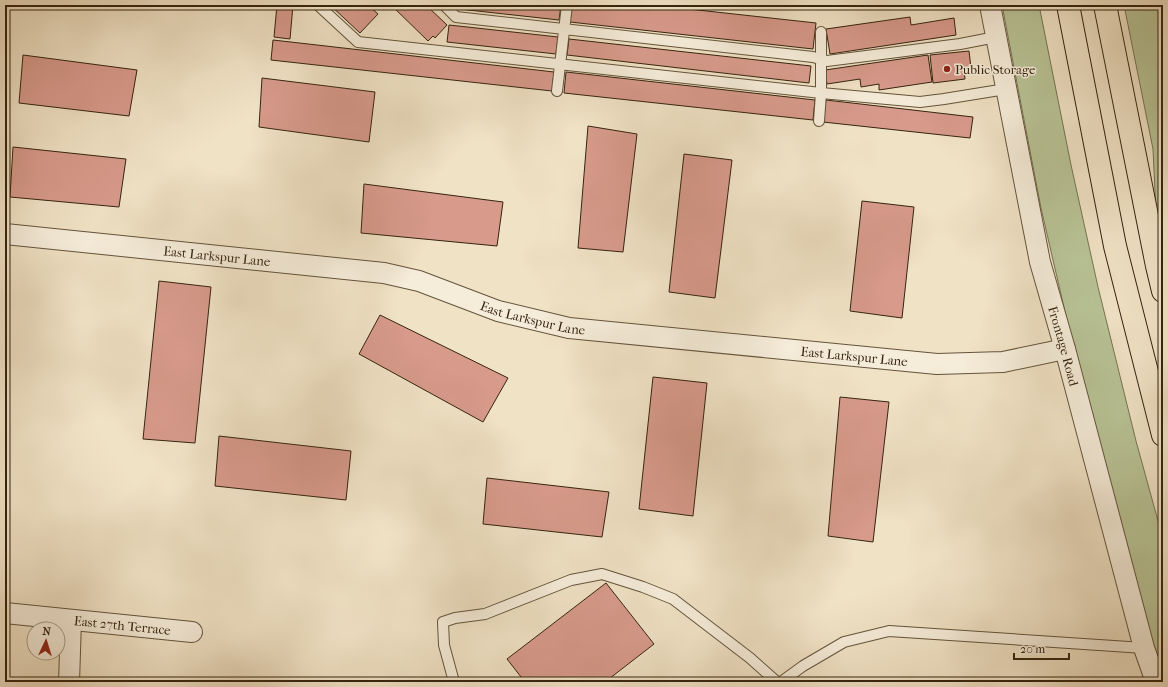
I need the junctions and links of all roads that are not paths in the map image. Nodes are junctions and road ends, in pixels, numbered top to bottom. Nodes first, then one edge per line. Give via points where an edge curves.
1 (318, 5) edge
2 (444, 5) edge
3 (567, 5) edge
4 (990, 5) edge
5 (1068, 5) edge
6 (1105, 5) edge
7 (564, 30) junction
8 (821, 32) dead end
9 (996, 37) junction
10 (820, 59) junction
11 (559, 64) junction
12 (1006, 89) junction
13 (557, 91) dead end
14 (821, 93) junction
15 (819, 121) dead end
16 (5, 234) edge
17 (1163, 290) edge
18 (1065, 349) junction
19 (1163, 435) edge
20 (5, 613) edge
21 (71, 620) junction
22 (192, 632) dead end
23 (1144, 648) junction
24 (69, 682) edge
25 (454, 682) edge
26 (777, 682) edge
27 (781, 682) edge
28 (1156, 682) edge

1 - 11 lane via 358,42
2 - 7 lane via 456,17
3 - 7 lane
4 - 9 street, Frontage Road
5 - 19 highway via 1115,246
6 - 17 highway
7 - 10 lane
7 - 11 lane
8 - 10 lane
9 - 10 lane via 827,61
9 - 12 street, Frontage Road
10 - 14 lane
11 - 13 lane
11 - 14 lane
12 - 14 lane via 920,102
12 - 18 street, Frontage Road via 1040,262
14 - 15 lane
16 - 18 street, East Larkspur Lane via 384,272 419,281 498,311 569,328 937,364 1003,362
18 - 23 street, Frontage Road
20 - 21 street, East 27th Terrace
21 - 22 street, East 27th Terrace
21 - 24 street
23 - 27 lane via 889,631 844,642
23 - 28 street, Frontage Road
25 - 26 lane via 444,644 443,622 485,614 572,580 602,574 673,599

